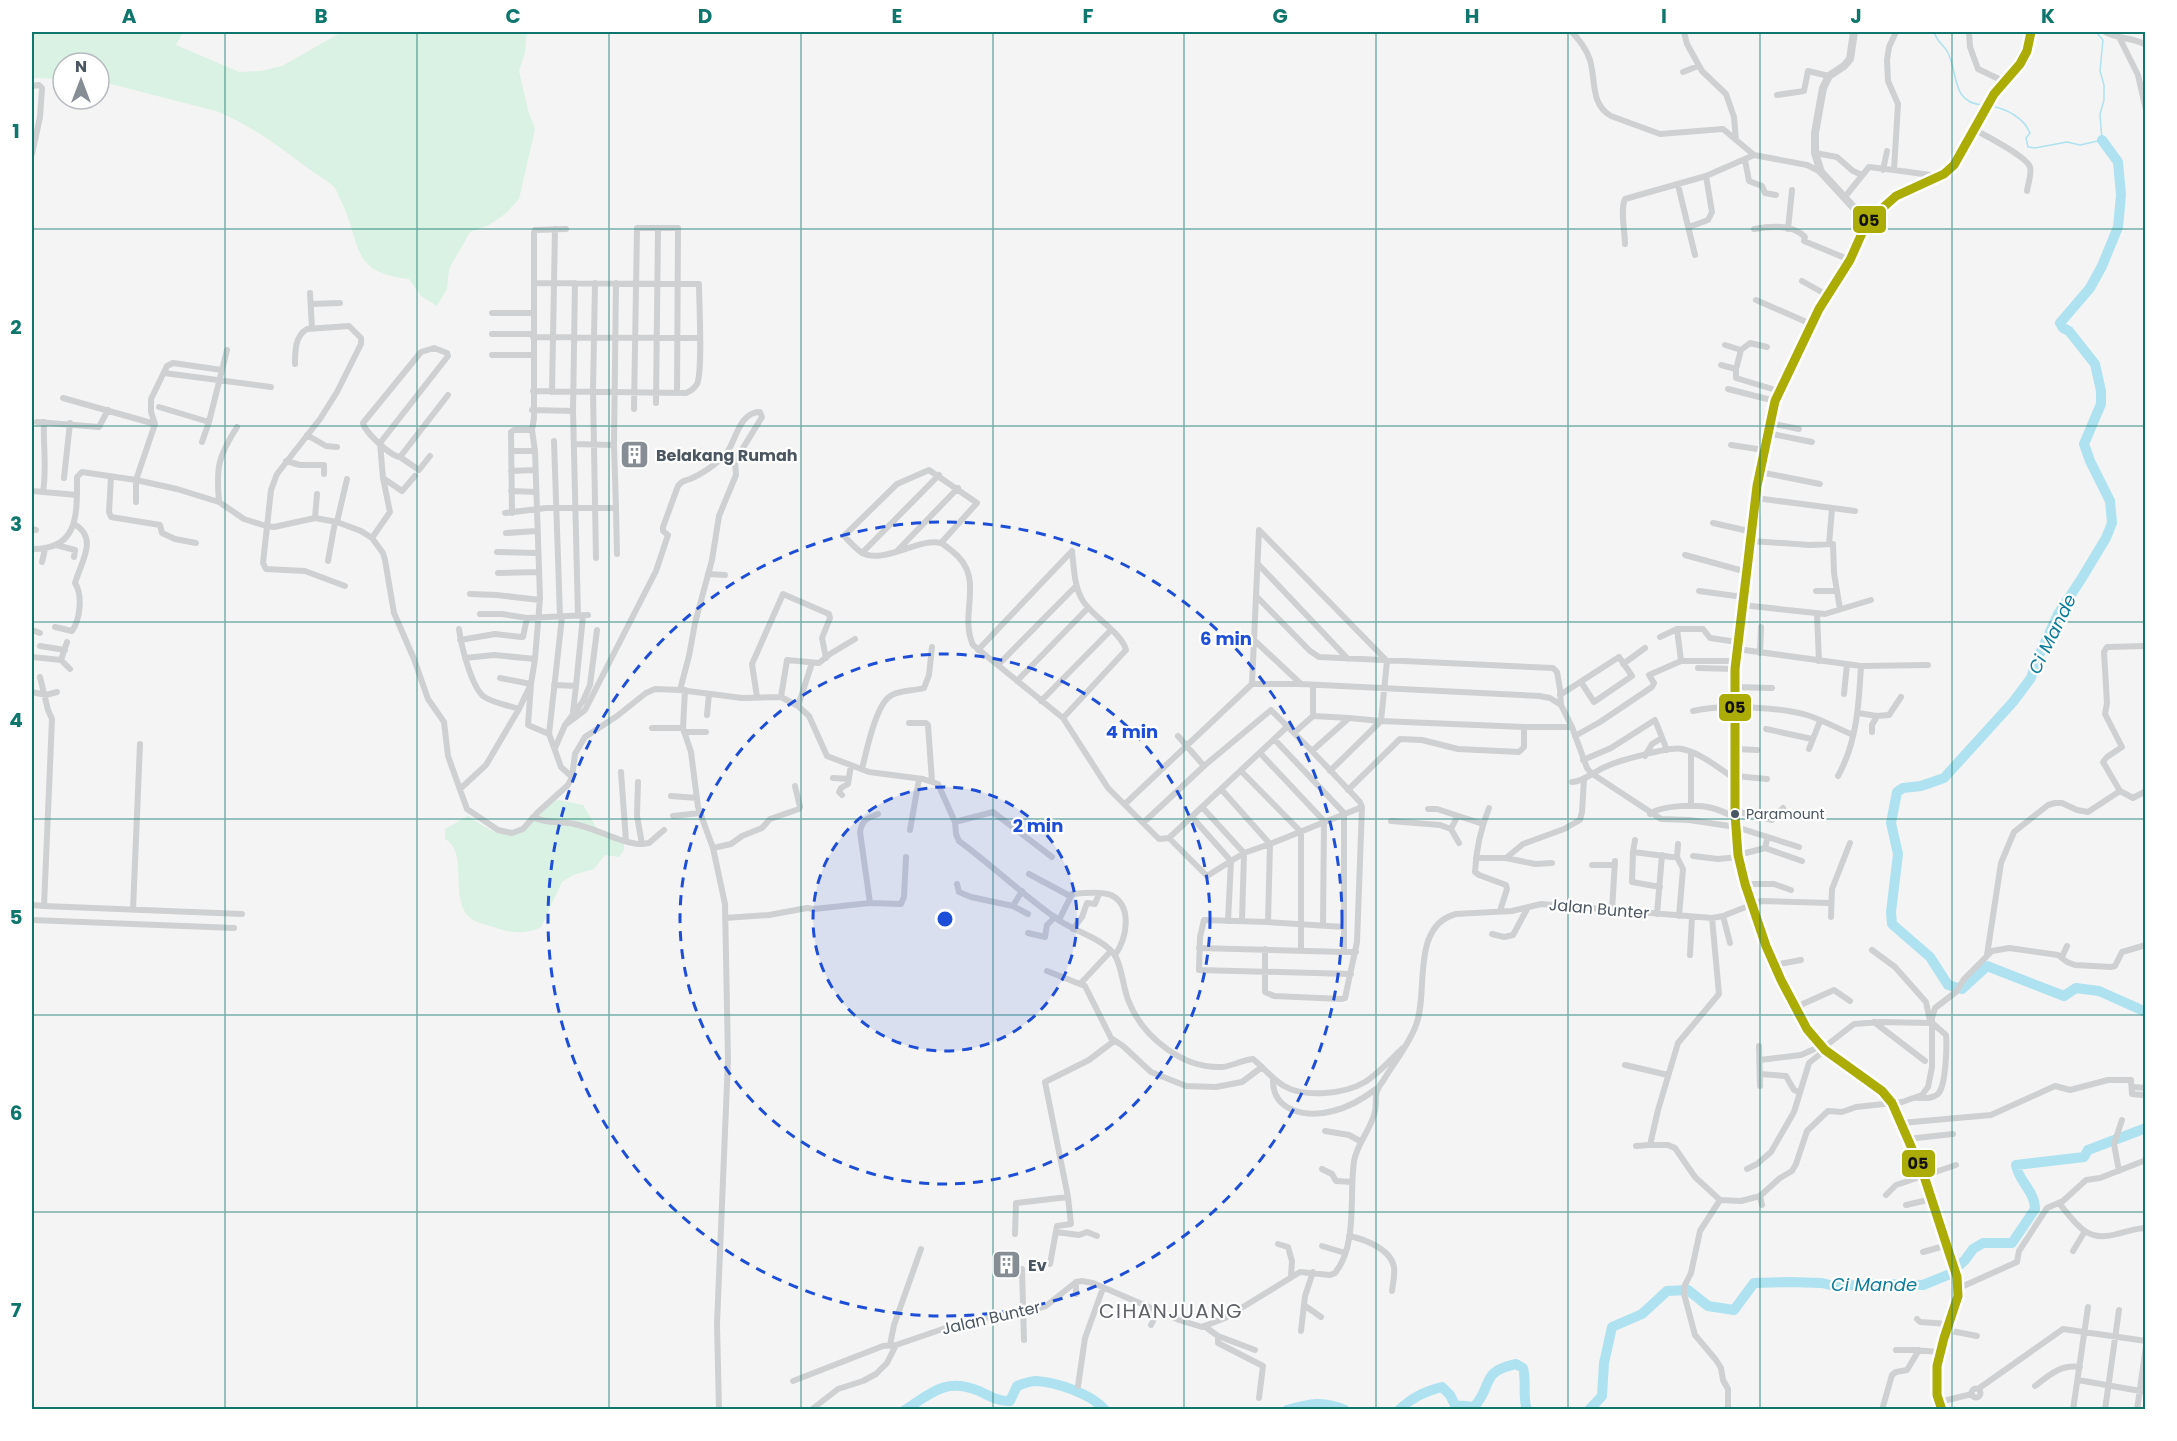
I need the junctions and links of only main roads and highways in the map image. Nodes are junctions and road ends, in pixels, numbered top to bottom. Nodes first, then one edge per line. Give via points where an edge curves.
1 (2031, 32) edge
2 (1940, 1406) edge

1 - 2 main road via 2020,64 1988,103 1954,165 1896,196 1867,222 1779,391 1760,472 1735,665 1738,856 1774,965 1808,1029 1823,1048 1882,1091 1892,1103 1924,1176 1953,1261 1959,1288 1935,1376

